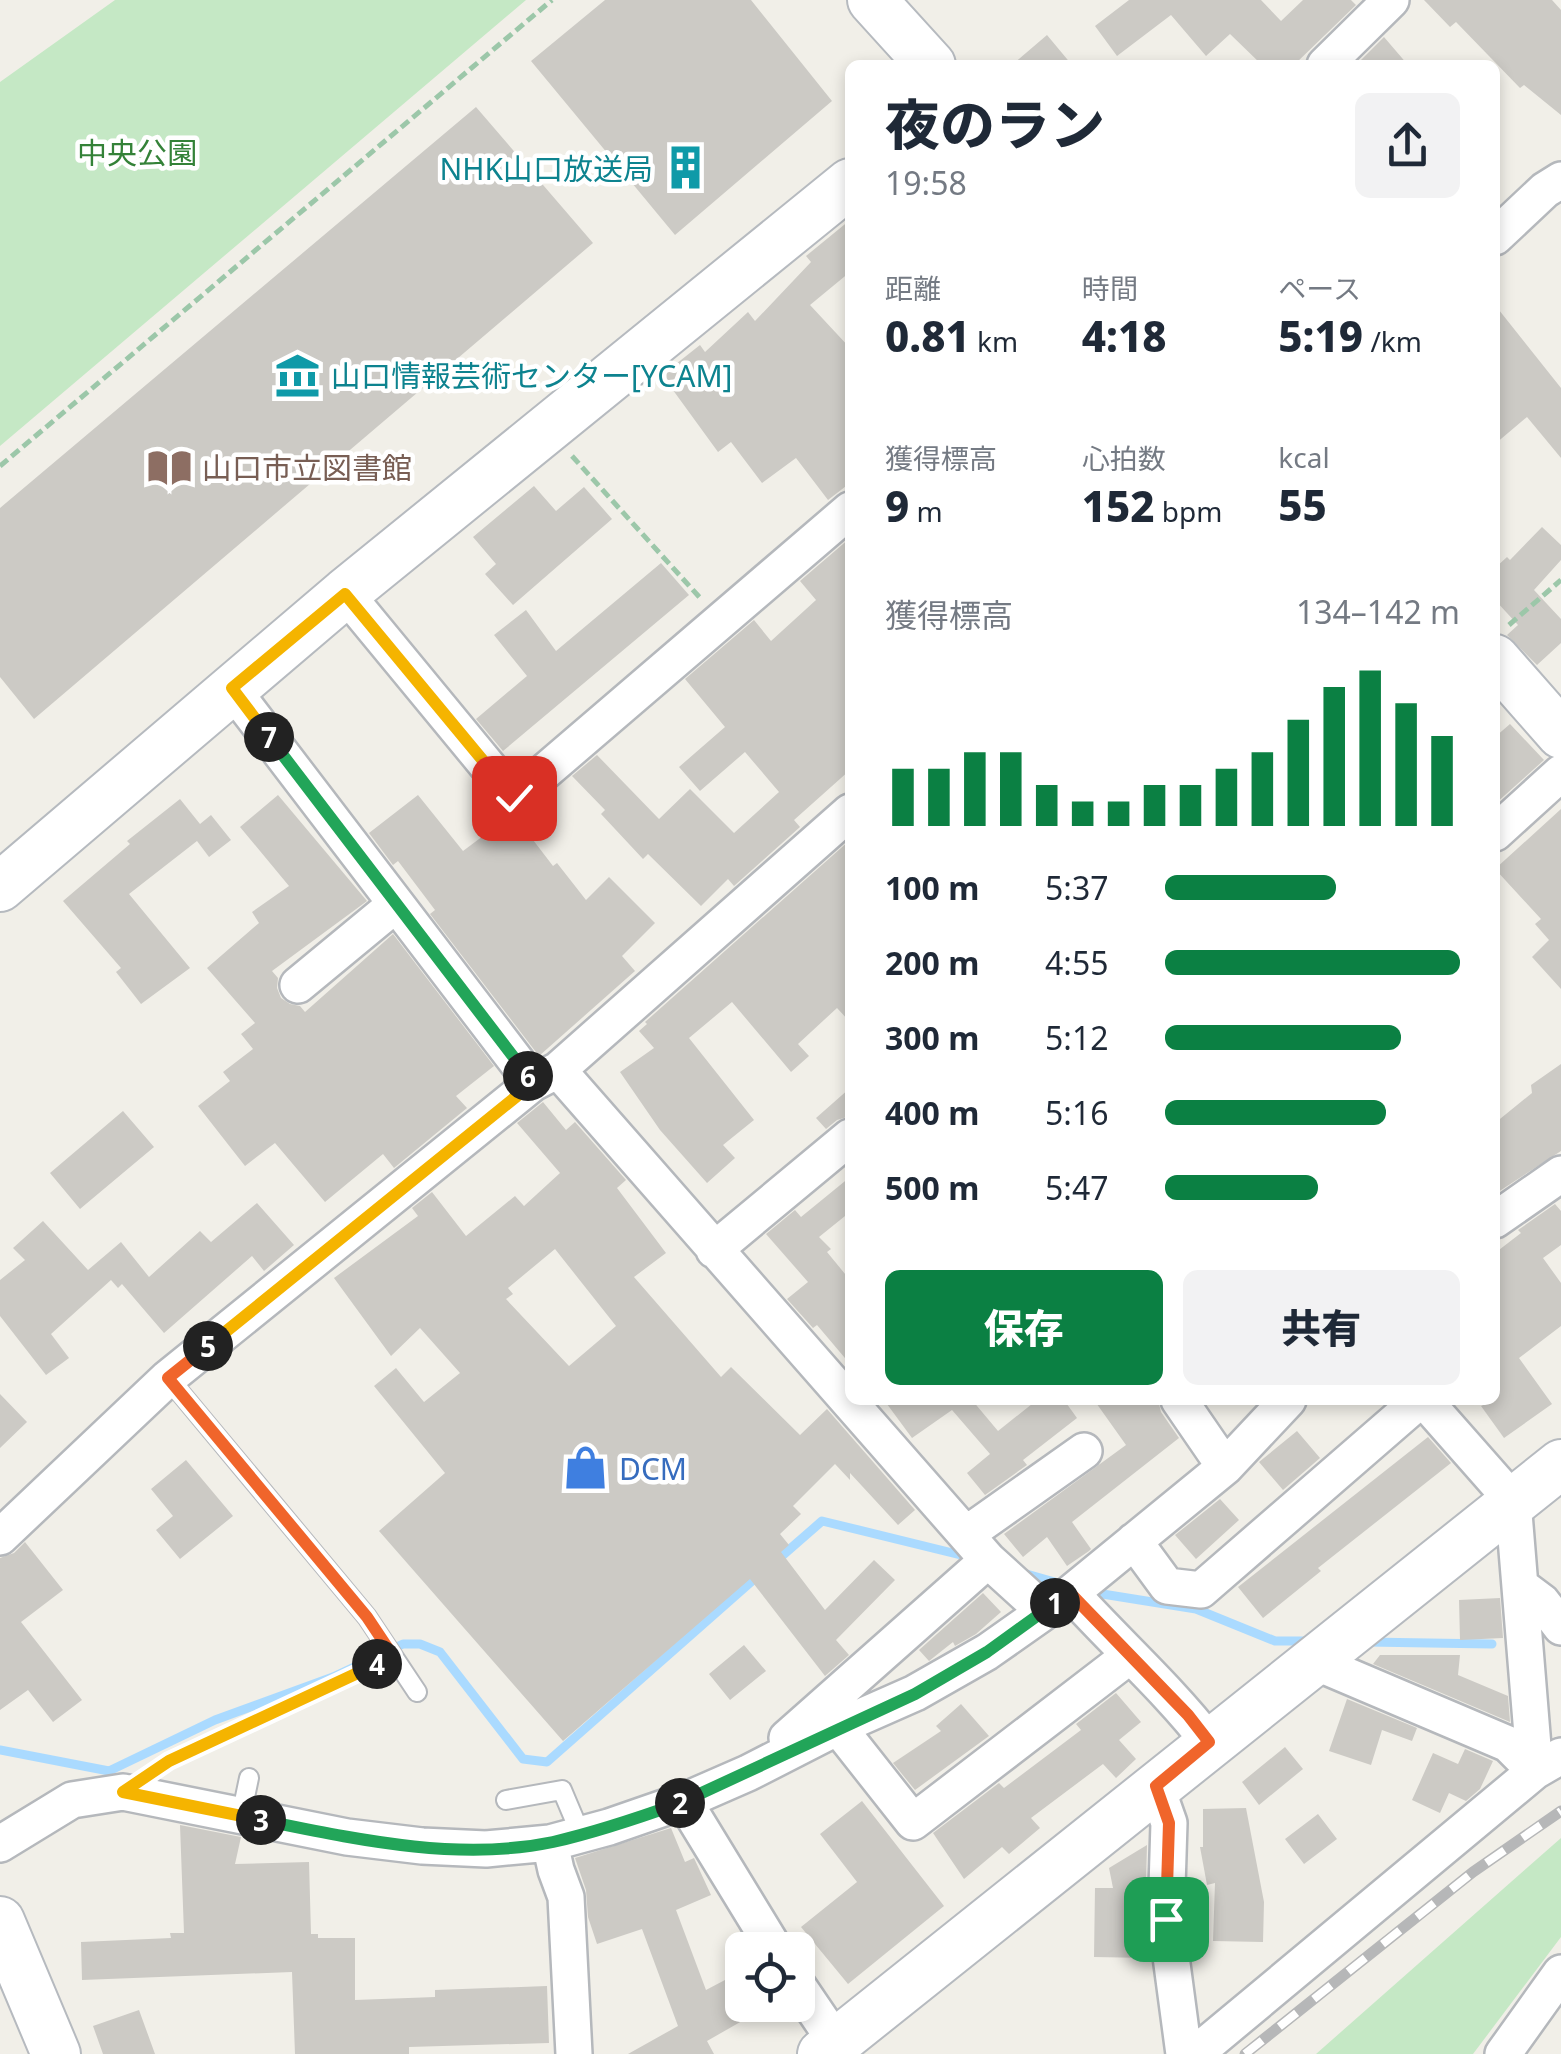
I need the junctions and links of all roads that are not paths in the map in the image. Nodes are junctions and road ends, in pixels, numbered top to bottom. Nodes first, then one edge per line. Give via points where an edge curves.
1 (872, 0) edge
2 (1387, 1) edge
3 (926, 60) edge
4 (1330, 60) edge
5 (1561, 180) edge
6 (845, 186) edge
7 (1500, 233) edge
8 (845, 514) edge
9 (345, 594) junction
10 (1502, 642) edge
11 (232, 688) junction
12 (1561, 734) edge
13 (1561, 773) edge
14 (845, 816) edge
15 (1500, 828) edge
16 (0, 887) edge
17 (396, 904) junction
18 (298, 986) dead end
19 (546, 1076) junction
20 (845, 1141) edge
21 (1561, 1174) edge
22 (1500, 1217) edge
23 (714, 1250) junction
24 (168, 1378) junction
25 (845, 1392) edge
26 (856, 1405) edge
27 (1182, 1405) edge
28 (1283, 1405) edge
29 (1416, 1405) edge
30 (1427, 1405) edge
31 (1084, 1451) dead end
32 (1561, 1464) edge
33 (1225, 1467) junction
34 (1513, 1501) junction
35 (0, 1537) edge
36 (1134, 1540) junction
37 (978, 1546) junction
38 (1522, 1587) junction
39 (1057, 1602) junction
40 (1561, 1627) edge
41 (1128, 1656) junction
42 (1315, 1662) junction
43 (417, 1692) dead end
44 (838, 1726) junction
45 (1209, 1742) junction
46 (1548, 1763) edge
47 (748, 1772) junction
48 (250, 1778) dead end
49 (1156, 1786) junction
50 (506, 1800) dead end
51 (684, 1802) junction
52 (241, 1816) junction
53 (565, 1838) junction
54 (0, 1844) edge
55 (0, 1921) edge
56 (764, 1932) edge
57 (1561, 1973) edge
58 (815, 2020) edge
59 (829, 2048) edge
60 (49, 2050) edge
61 (574, 2054) edge
62 (1184, 2054) edge
63 (1195, 2054) edge
64 (1503, 2054) edge

1 - 3 street
2 - 4 street
5 - 7 street
6 - 9 street
8 - 9 street via 514,798
9 - 11 street
10 - 12 street
11 - 16 street
11 - 17 street
13 - 15 street
14 - 19 street
17 - 18 street
17 - 19 street
19 - 23 street
19 - 24 street
20 - 23 street
21 - 22 street
23 - 25 street
24 - 35 street
24 - 43 lane via 367,1617
26 - 37 street
27 - 33 street
28 - 33 street
29 - 36 street via 1201,1590 1166,1586
30 - 34 street
31 - 37 street
32 - 34 street
33 - 36 street
34 - 38 street
34 - 42 street
36 - 39 street
37 - 39 street
37 - 47 street
38 - 40 street
38 - 46 street
39 - 41 street
39 - 44 street via 915,1694
41 - 44 street via 913,1822
41 - 45 street
42 - 45 street
42 - 46 street
44 - 47 street
45 - 49 street
46 - 63 street
47 - 51 street
48 - 52 lane
49 - 59 street
49 - 62 street via 1169,1823 1166,1919
50 - 53 lane via 562,1790
51 - 53 street
51 - 56 street
52 - 53 street via 422,1846 486,1849
52 - 54 street via 123,1792 72,1800
53 - 61 street via 556,1870 566,1897
55 - 60 street
57 - 64 street
58 - 59 street

